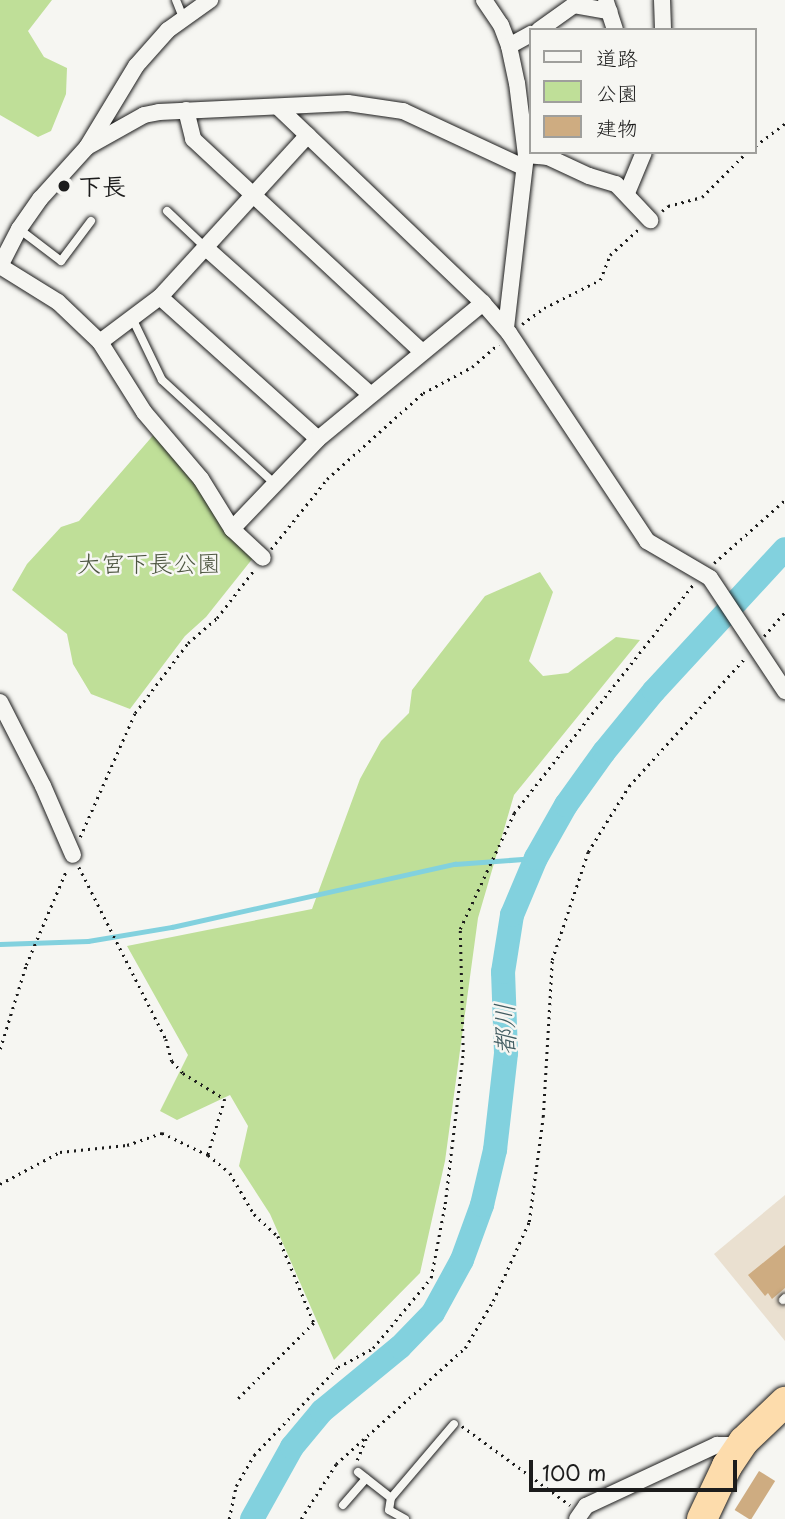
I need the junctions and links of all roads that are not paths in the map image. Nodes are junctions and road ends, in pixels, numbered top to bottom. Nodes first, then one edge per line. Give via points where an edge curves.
1 (176, 0) edge
2 (210, 0) edge
3 (484, 0) edge
4 (662, 0) edge
5 (607, 6) edge
6 (183, 17) junction
7 (543, 28) edge
8 (614, 28) edge
9 (663, 28) edge
10 (530, 35) edge
11 (509, 46) junction
12 (279, 108) junction
13 (186, 110) junction
14 (308, 135) junction
15 (88, 147) junction
16 (643, 154) edge
17 (525, 161) junction
18 (627, 193) junction
19 (253, 195) junction
20 (167, 211) dead end
21 (91, 220) dead end
22 (650, 220) road end
23 (19, 229) junction
24 (206, 248) junction
25 (0, 266) edge
26 (160, 297) junction
27 (483, 303) junction
28 (132, 318) junction
29 (508, 331) junction
30 (100, 342) junction
31 (422, 352) junction
32 (370, 394) junction
33 (317, 439) junction
34 (274, 483) junction
35 (232, 529) junction
36 (263, 558) dead end
37 (785, 691) edge
38 (0, 702) edge
39 (73, 855) road end
40 (785, 1402) edge
41 (454, 1424) road end
42 (741, 1445) junction
43 (358, 1472) road end
44 (366, 1479) junction
45 (391, 1498) junction
46 (343, 1505) dead end
47 (579, 1516) edge
48 (405, 1519) edge
49 (702, 1519) edge

1 - 6 lane
2 - 6 street
3 - 11 street
4 - 9 street
5 - 7 street via 574,5
5 - 8 street
6 - 15 street via 136,66
10 - 11 street
11 - 17 street
12 - 13 street
12 - 14 street
12 - 17 street via 348,103 391,107
13 - 15 street via 144,115
13 - 19 street via 192,139
14 - 19 street
14 - 27 street
15 - 23 street
16 - 18 street
17 - 18 street via 548,157 616,184
17 - 29 street
18 - 22 street
19 - 24 street
19 - 31 street
20 - 24 lane
21 - 23 lane via 61,261
23 - 25 street
24 - 26 street
24 - 32 street
25 - 30 street via 58,302
26 - 28 street
26 - 33 street
27 - 29 street
27 - 31 street
28 - 30 street
28 - 34 lane via 162,380
29 - 37 street via 647,541 706,576
30 - 35 street via 144,412 201,479
31 - 32 street
32 - 33 street
33 - 34 street
34 - 35 street
35 - 36 street
38 - 39 street
40 - 42 highway
41 - 45 lane
42 - 47 street via 717,1445 586,1506
42 - 49 highway
43 - 44 lane
44 - 45 lane
44 - 46 lane
45 - 48 lane via 389,1510

